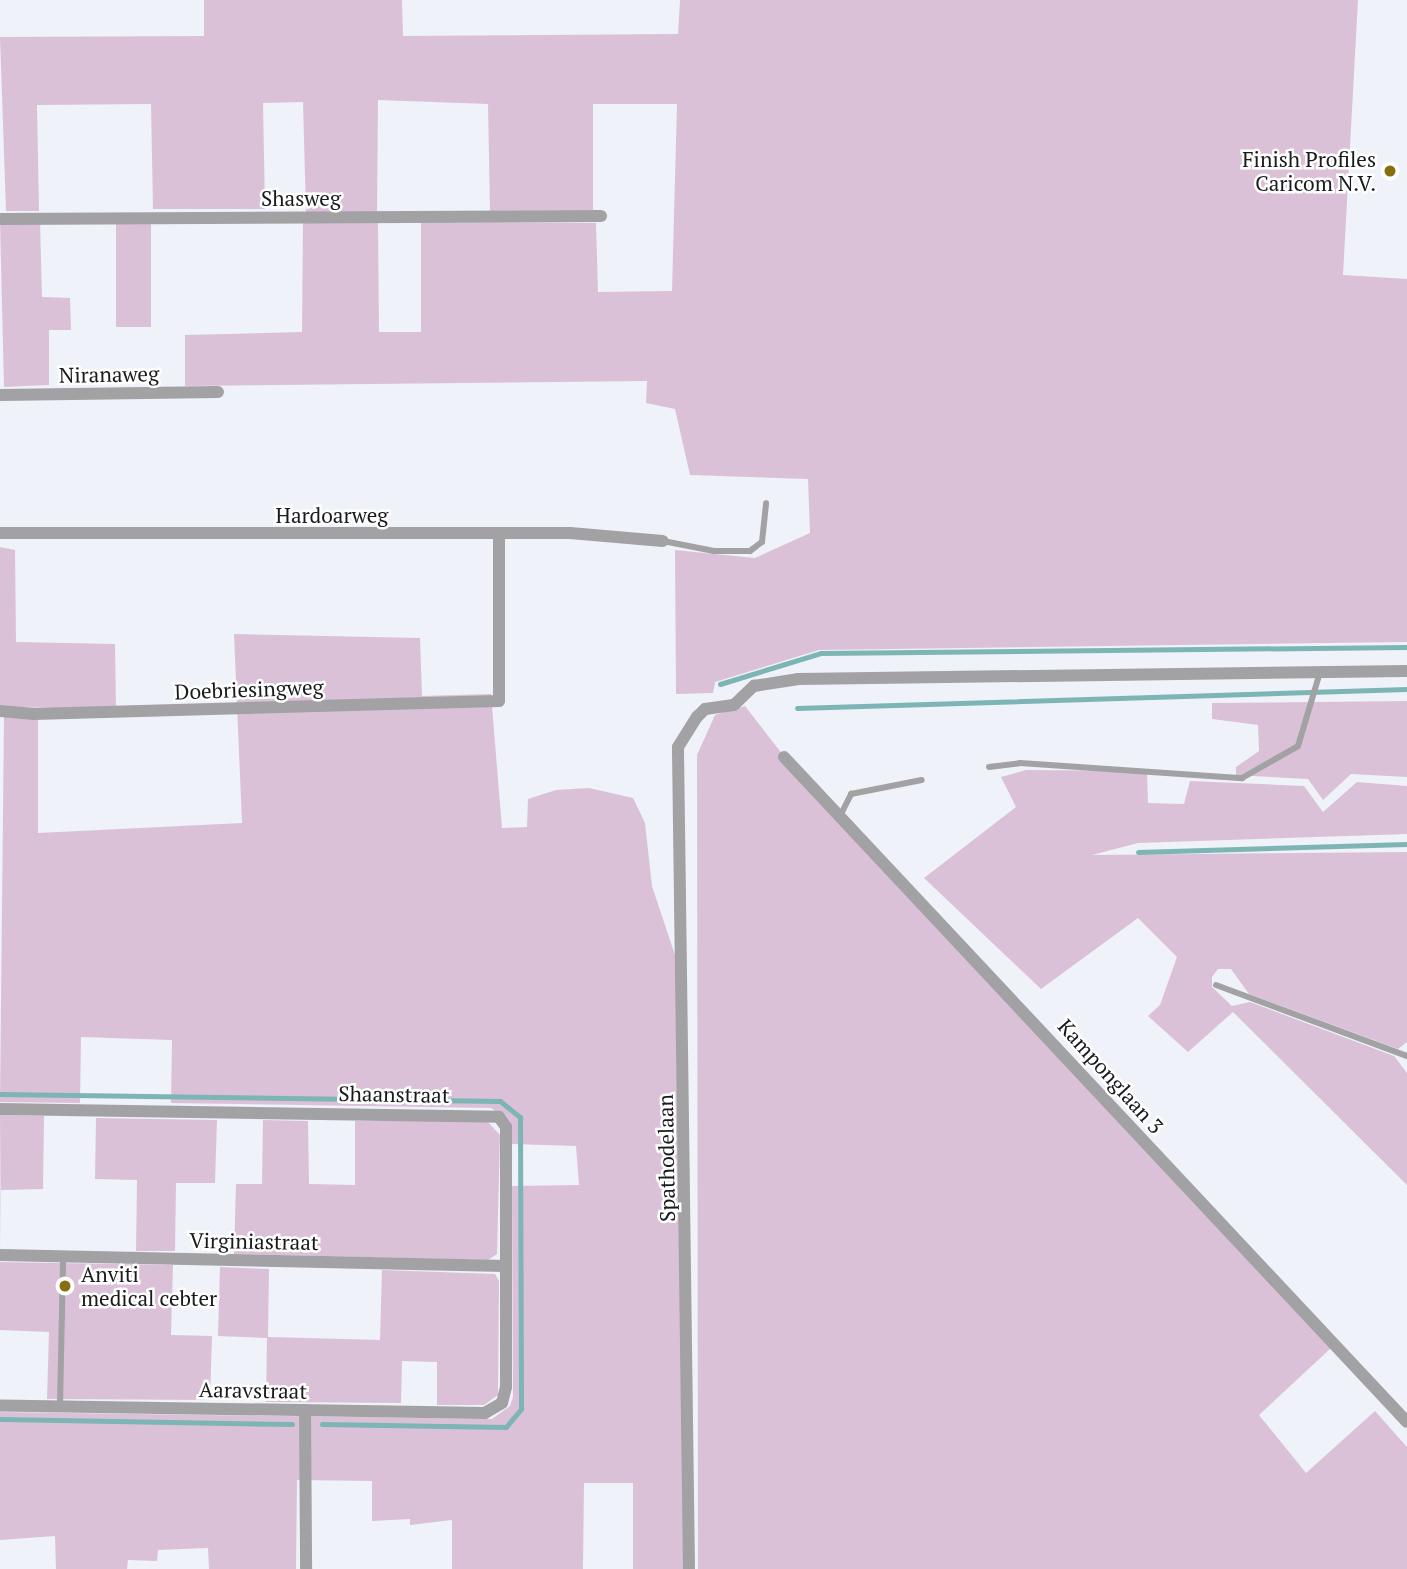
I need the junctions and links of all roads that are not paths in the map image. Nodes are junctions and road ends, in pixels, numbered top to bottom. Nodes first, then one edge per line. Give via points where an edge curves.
1 (601, 216) dead end
2 (0, 219) edge
3 (218, 393) dead end
4 (0, 395) edge
5 (766, 503) dead end
6 (0, 533) edge
7 (499, 535) junction
8 (663, 541) joint
9 (1407, 671) edge
10 (1320, 672) junction
11 (0, 711) edge
12 (784, 757) dead end
13 (989, 767) dead end
14 (922, 780) dead end
15 (840, 816) junction
16 (1216, 985) dead end
17 (1407, 1056) edge
18 (0, 1109) edge
19 (0, 1255) edge
20 (64, 1257) junction
21 (506, 1266) junction
22 (502, 1403) joint
23 (0, 1405) edge
24 (60, 1406) junction
25 (305, 1410) junction
26 (1407, 1422) edge
27 (306, 1569) edge
28 (690, 1569) edge

1 - 2 street, Shasweg
3 - 4 street, Niranaweg
5 - 8 lane via 762,542 750,551 714,551
6 - 7 street, Hardoarweg
7 - 8 street, Hardoarweg via 626,535
7 - 11 street, Doebriesingweg via 499,701 34,714
9 - 10 street
10 - 13 lane via 1298,746 1242,778 1020,763
10 - 28 street, Spathodelaan via 799,678 754,686 734,705 705,709 678,747
12 - 15 street, Kamponglaan 3
14 - 15 lane via 851,794
15 - 26 street, Kamponglaan 3
16 - 17 lane
18 - 21 street, Shaanstraat via 499,1117 506,1126
19 - 20 street, Virginiastraat
20 - 21 street, Virginiastraat
20 - 24 lane
21 - 22 street, Shaanstraat via 506,1387
22 - 25 street, Aaravstraat via 485,1413
23 - 24 street, Aaravstraat
24 - 25 street, Aaravstraat
25 - 27 street

